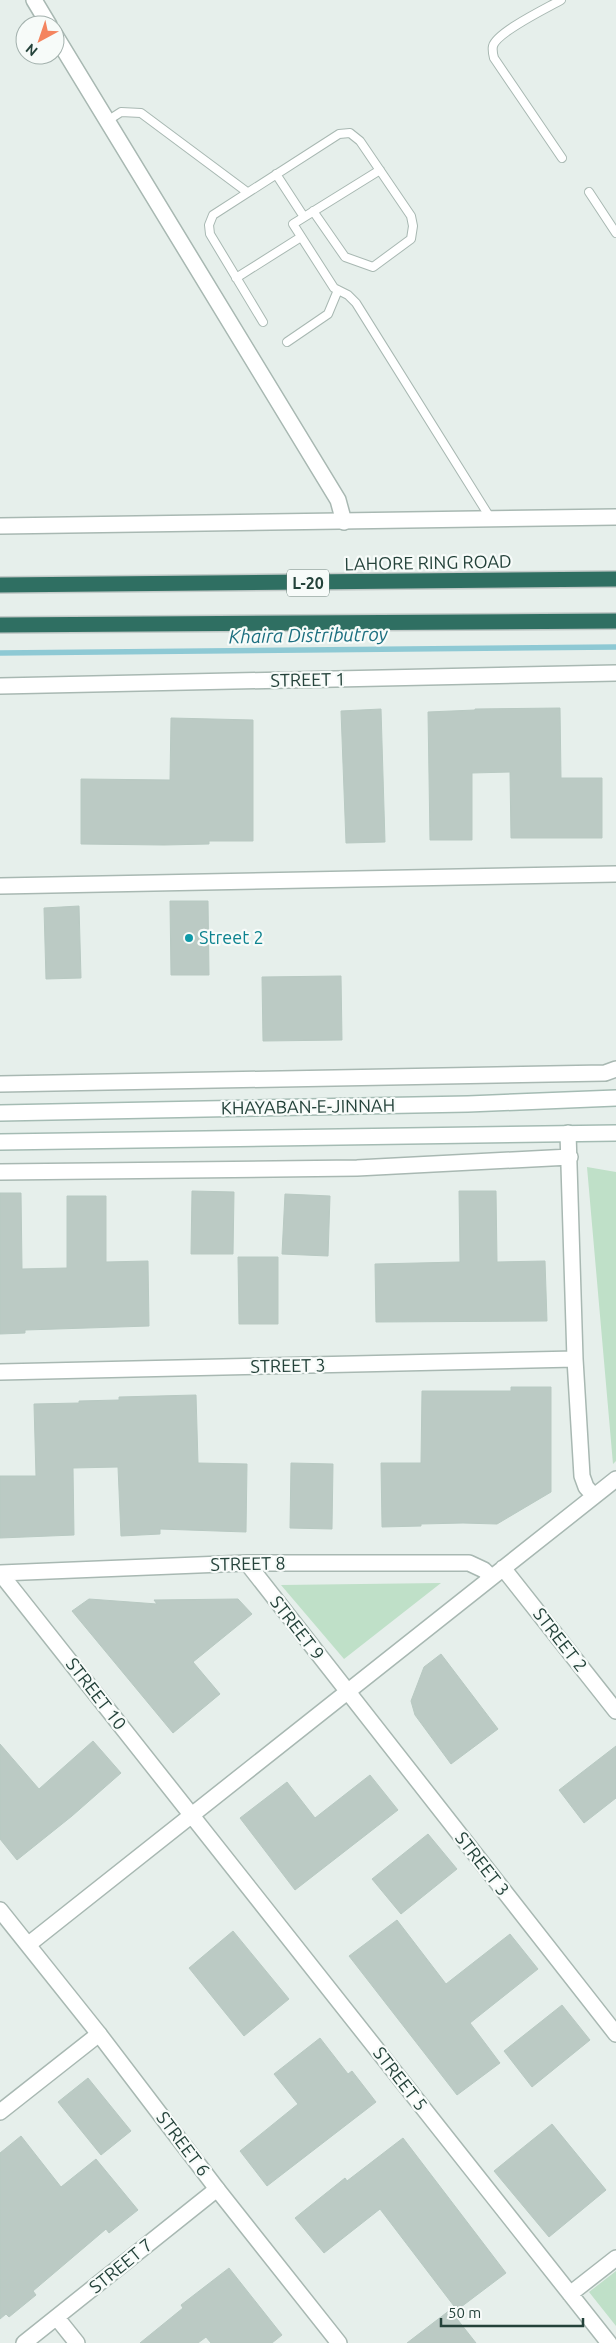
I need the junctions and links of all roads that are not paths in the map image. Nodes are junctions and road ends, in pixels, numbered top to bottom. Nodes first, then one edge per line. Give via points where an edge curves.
1 (34, 0) edge
2 (561, 0) edge
3 (43, 15) edge
4 (65, 52) edge
5 (107, 121) junction
6 (562, 158) dead end
7 (380, 170) junction
8 (276, 174) junction
9 (247, 192) junction
10 (590, 192) dead end
11 (313, 211) junction
12 (304, 217) junction
13 (616, 233) edge
14 (301, 237) junction
15 (236, 278) junction
16 (338, 290) junction
17 (264, 322) dead end
18 (287, 342) dead end
19 (616, 517) edge
20 (491, 519) junction
21 (344, 522) junction
22 (0, 526) edge
23 (616, 579) edge
24 (0, 585) edge
25 (616, 621) edge
26 (0, 624) edge
27 (616, 673) edge
28 (0, 686) edge
29 (616, 874) edge
30 (0, 886) edge
31 (616, 1069) edge
32 (0, 1084) edge
33 (616, 1098) edge
34 (0, 1113) edge
35 (568, 1133) junction
36 (616, 1133) edge
37 (0, 1142) edge
38 (570, 1158) junction
39 (0, 1172) edge
40 (575, 1359) junction
41 (0, 1372) edge
42 (616, 1479) edge
43 (594, 1496) junction
44 (247, 1563) junction
45 (0, 1573) edge
46 (497, 1573) junction
47 (348, 1694) junction
48 (616, 1711) edge
49 (192, 1814) junction
50 (0, 1910) edge
51 (29, 1944) junction
52 (100, 2034) junction
53 (616, 2034) edge
54 (0, 2112) edge
55 (217, 2189) junction
56 (616, 2258) edge
57 (570, 2294) junction
58 (57, 2318) junction
59 (24, 2343) edge
60 (77, 2343) edge
61 (339, 2343) edge
62 (608, 2343) edge

1 - 3 street
2 - 6 lane via 504,33 493,51 494,58
4 - 5 street
5 - 9 lane via 121,112 142,113
5 - 21 street via 338,500
7 - 8 lane via 360,140 350,133 339,134
7 - 11 lane
7 - 11 lane via 412,216 413,226 411,239 373,266 345,257
8 - 9 lane
8 - 12 lane
9 - 15 lane via 213,215 209,225 210,234
10 - 13 lane
11 - 12 lane
12 - 14 lane via 293,224
14 - 15 lane
14 - 16 lane
15 - 17 lane
16 - 18 lane via 328,314
16 - 20 lane via 356,303
19 - 20 street
20 - 21 street
21 - 22 street
23 - 24 highway, LAHORE RING ROAD / L-20
25 - 26 highway
27 - 28 street, STREET 1
29 - 30 street
31 - 32 street via 605,1073
33 - 34 street, KHAYABAN-E-JINNAH
35 - 36 street, KHAYABAN-E-JINNAH
35 - 37 street, KHAYABAN-E-JINNAH
35 - 38 street
38 - 39 street via 348,1168
38 - 40 street
40 - 41 street, STREET 3
40 - 43 street via 582,1476 586,1488
42 - 43 street
43 - 46 street
44 - 45 street, STREET 8
44 - 46 street, STREET 8 via 468,1563
44 - 47 street, STREET 9
45 - 49 street, STREET 10
46 - 47 street
46 - 48 street, STREET 2
47 - 49 street
47 - 53 street, STREET 3
49 - 51 street
49 - 57 street, STREET 5
50 - 51 street, STREET 6
51 - 52 street, STREET 6
52 - 54 street
52 - 55 street, STREET 6
55 - 58 street, STREET 7
55 - 61 street, STREET 6
56 - 57 street
57 - 62 street, STREET 5
58 - 59 street, STREET 7
58 - 60 street

